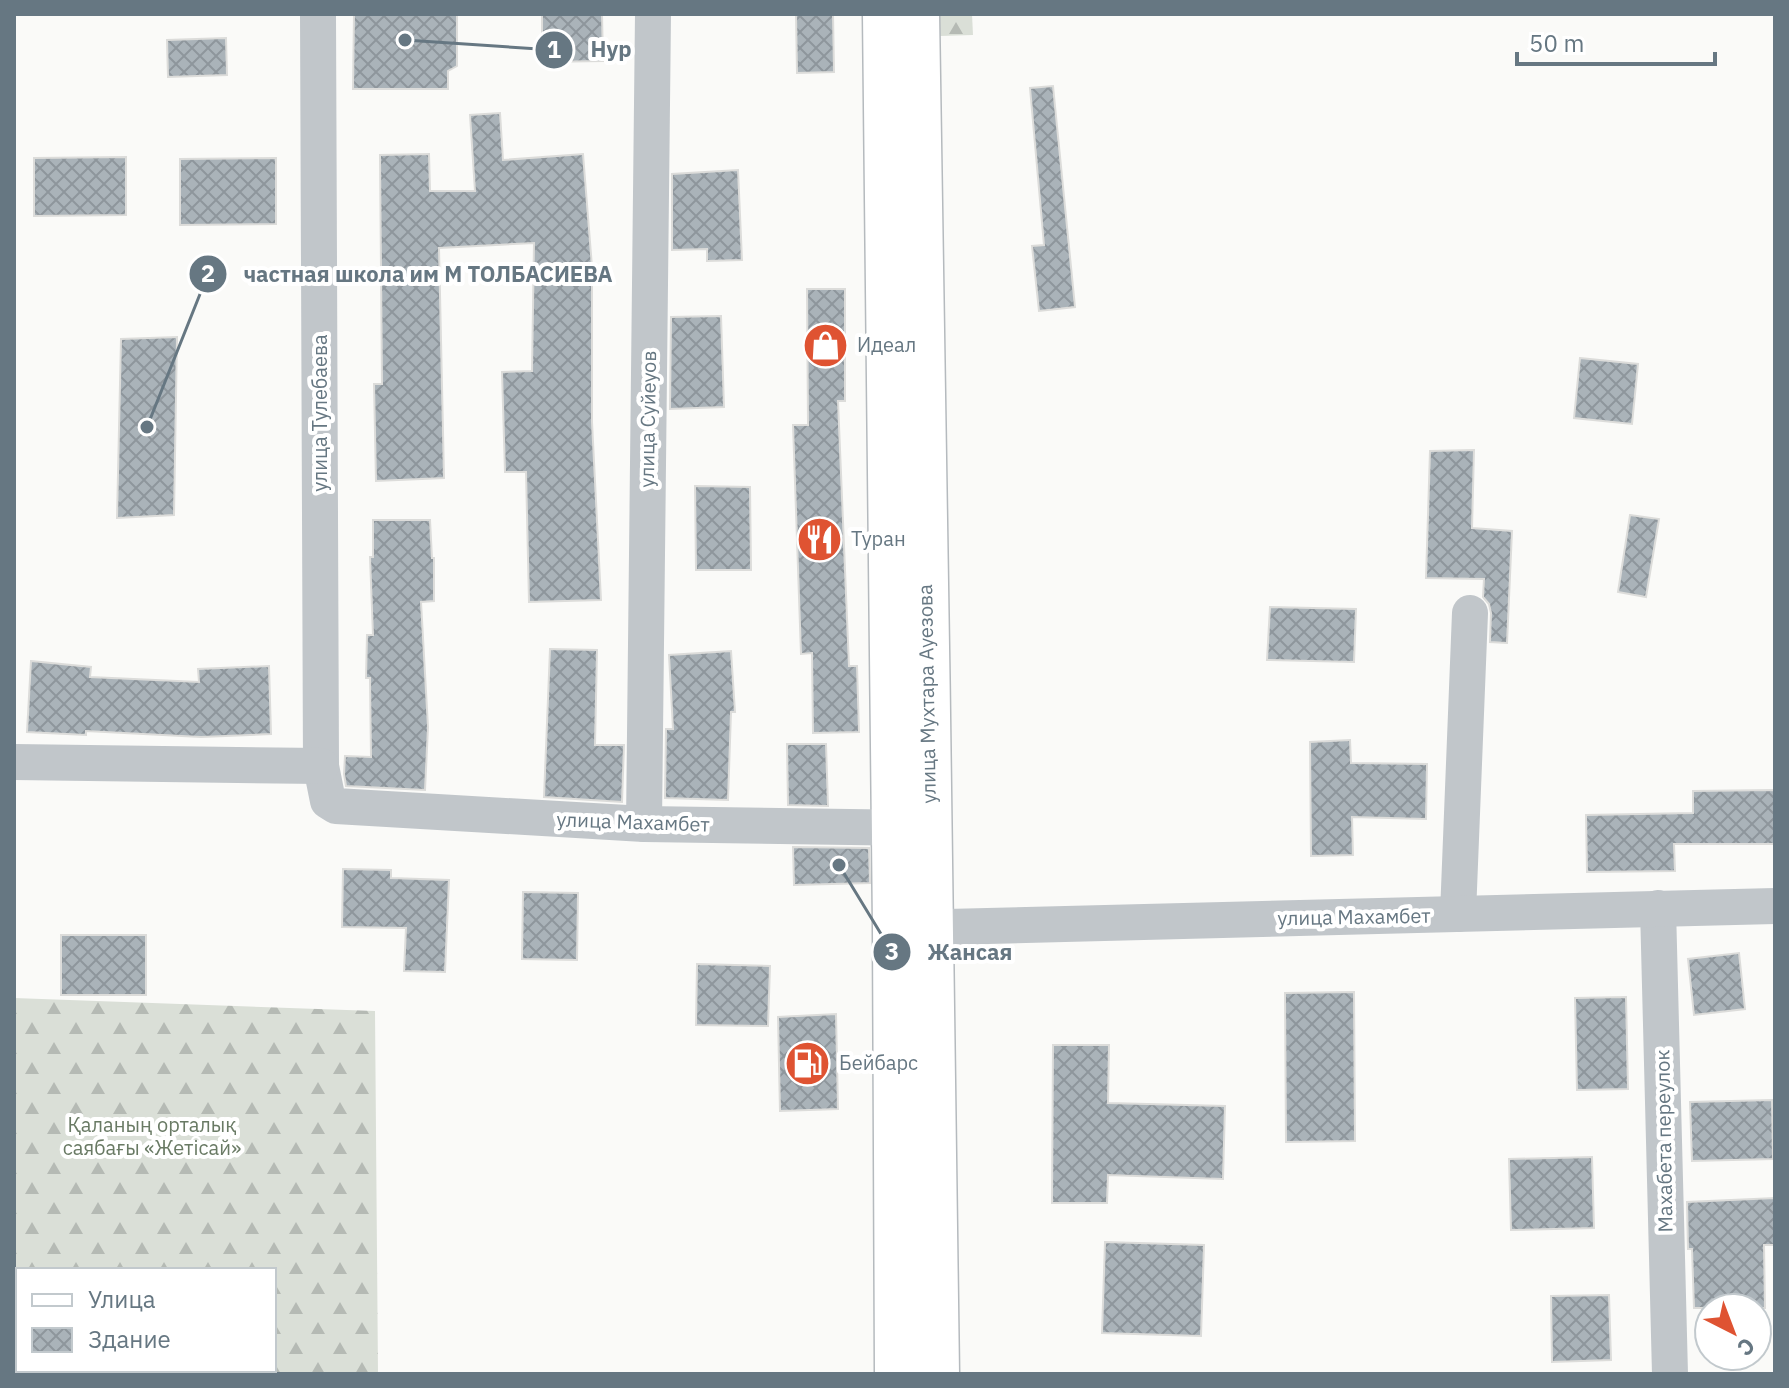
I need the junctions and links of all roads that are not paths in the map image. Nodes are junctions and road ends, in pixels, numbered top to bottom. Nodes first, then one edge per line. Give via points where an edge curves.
1 (318, 14) edge
2 (653, 14) edge
3 (885, 14) edge
4 (917, 14) edge
5 (1470, 613) dead end
6 (14, 762) edge
7 (321, 766) junction
8 (336, 806) joint
9 (644, 824) junction
10 (911, 828) junction
11 (1775, 906) edge
12 (1658, 908) junction
13 (1458, 914) junction
14 (914, 928) junction
15 (897, 1374) edge
16 (937, 1374) edge
17 (1670, 1374) edge

1 - 7 street, улица Тулебаева
2 - 9 street, улица Суйеуов
3 - 10 main road, улица Мухтара Ауезова
4 - 10 main road, улица Мухтара Ауезова
5 - 13 street
6 - 7 street
7 - 8 street, улица Тулебаева via 328,801
8 - 9 street, улица Махамбет
9 - 10 street, улица Махамбет
10 - 14 main road, улица Мухтара Ауезова
11 - 12 street, улица Махамбет
12 - 13 street, улица Махамбет
12 - 17 street, Махабета переулок
13 - 14 street, улица Махамбет
14 - 15 main road, улица Мухтара Ауезова
14 - 16 main road, улица Мухтара Ауезова

